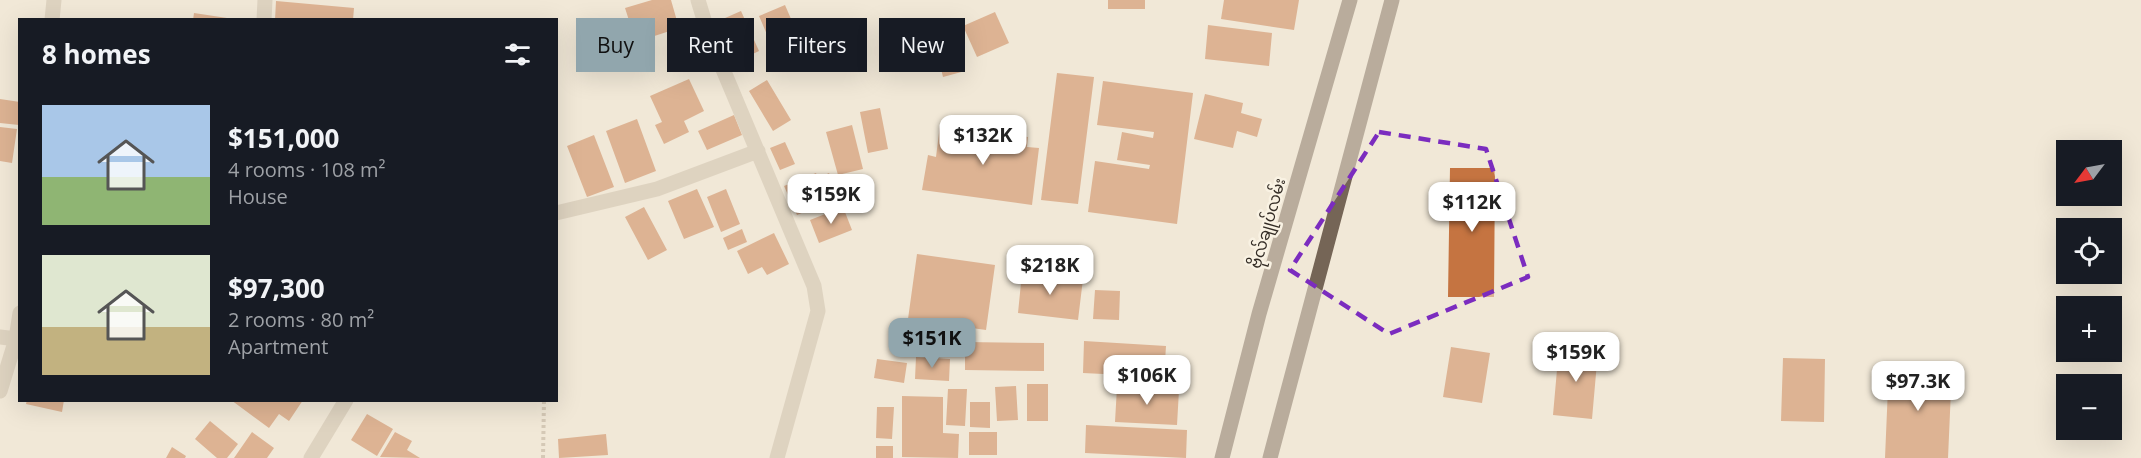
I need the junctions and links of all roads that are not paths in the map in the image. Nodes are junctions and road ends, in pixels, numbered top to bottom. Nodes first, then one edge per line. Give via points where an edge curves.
1 (54, 0) edge
2 (264, 0) edge
3 (698, 0) edge
4 (1350, 0) edge
5 (1392, 0) edge
6 (52, 18) edge
7 (264, 18) edge
8 (758, 151) junction
9 (558, 213) edge
10 (18, 326) edge
11 (0, 337) edge
12 (16, 339) junction
13 (0, 391) edge
14 (345, 402) edge
15 (311, 458) edge
16 (777, 458) edge
17 (1222, 458) edge
18 (1270, 458) edge

1 - 6 street
2 - 7 street
3 - 8 street via 709,36
4 - 17 main road, ဗိုလ်ချုပ်လမ်း via 1259,314
5 - 18 main road
8 - 9 street via 657,189
8 - 16 street via 814,286 818,311
10 - 12 street
11 - 12 street
12 - 13 street
14 - 15 street

